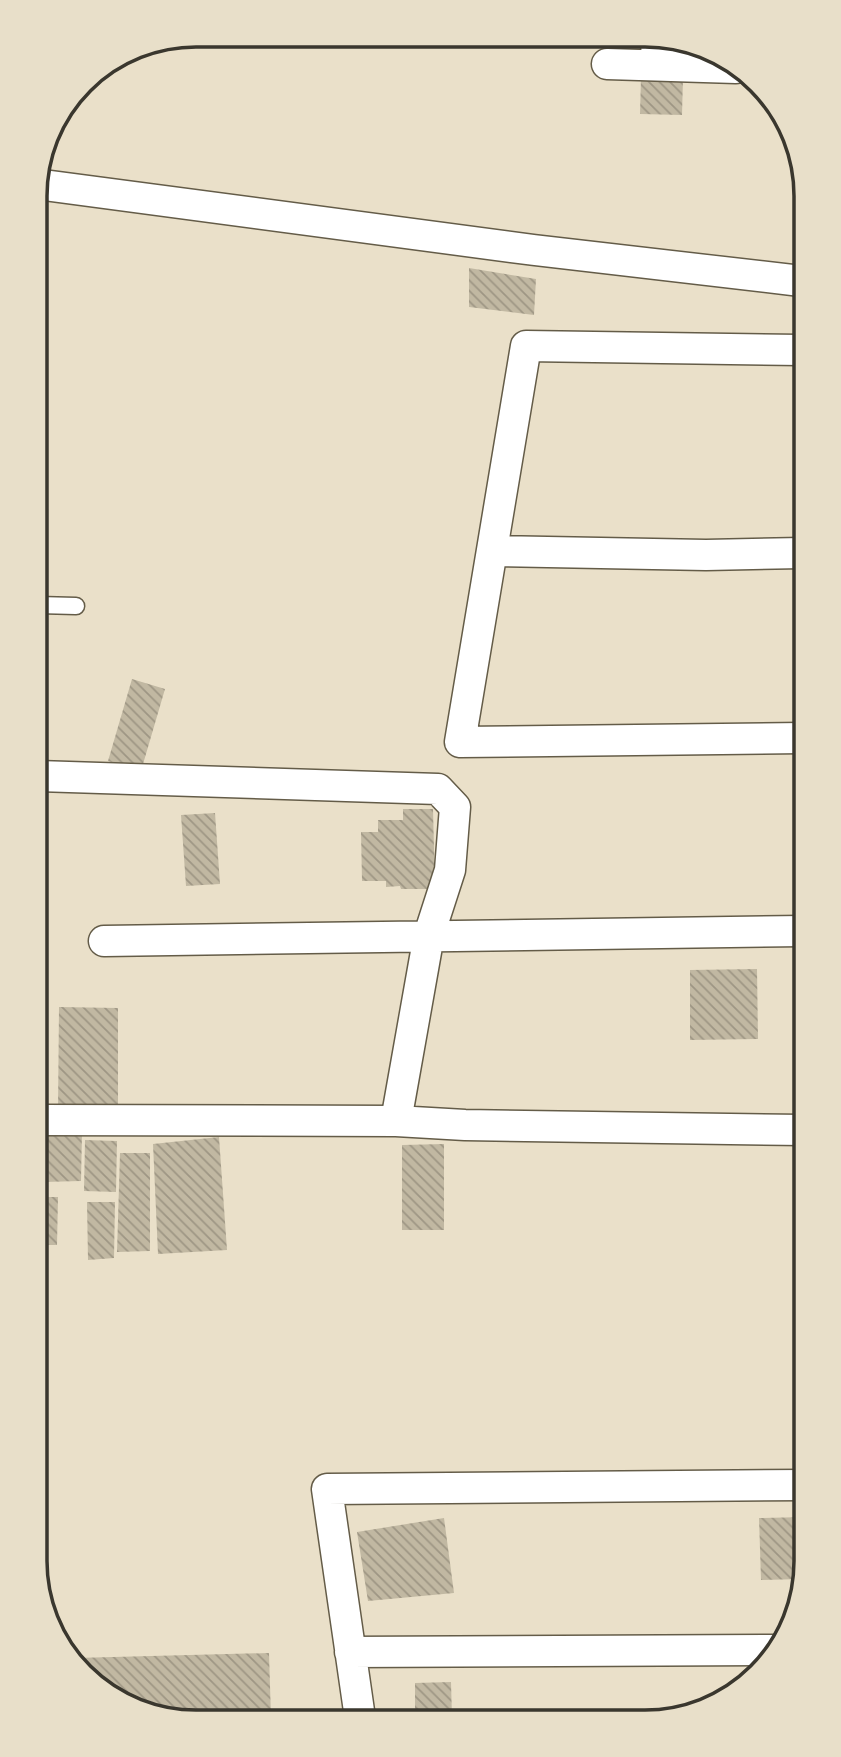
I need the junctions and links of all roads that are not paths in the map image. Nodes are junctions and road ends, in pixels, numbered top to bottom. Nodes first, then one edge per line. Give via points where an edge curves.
1 (656, 52) edge
2 (709, 63) edge
3 (607, 64) dead end
4 (48, 186) edge
5 (794, 280) edge
6 (794, 350) edge
7 (492, 551) junction
8 (794, 553) edge
9 (48, 606) edge
10 (76, 607) dead end
11 (794, 738) edge
12 (48, 776) edge
13 (793, 931) edge
14 (429, 935) junction
15 (104, 941) dead end
16 (47, 1121) edge
17 (396, 1121) junction
18 (793, 1130) edge
19 (793, 1485) edge
20 (764, 1650) edge
21 (350, 1652) junction
22 (359, 1710) edge

1 - 2 street
1 - 3 street
4 - 5 street
6 - 7 street via 526,346
7 - 8 street
7 - 11 street via 460,741
9 - 10 lane
12 - 14 street via 438,789 455,807 455,827 450,870
13 - 14 street
14 - 15 street
14 - 17 street
16 - 17 street
17 - 18 street
19 - 21 street via 327,1489
20 - 21 street
21 - 22 street

